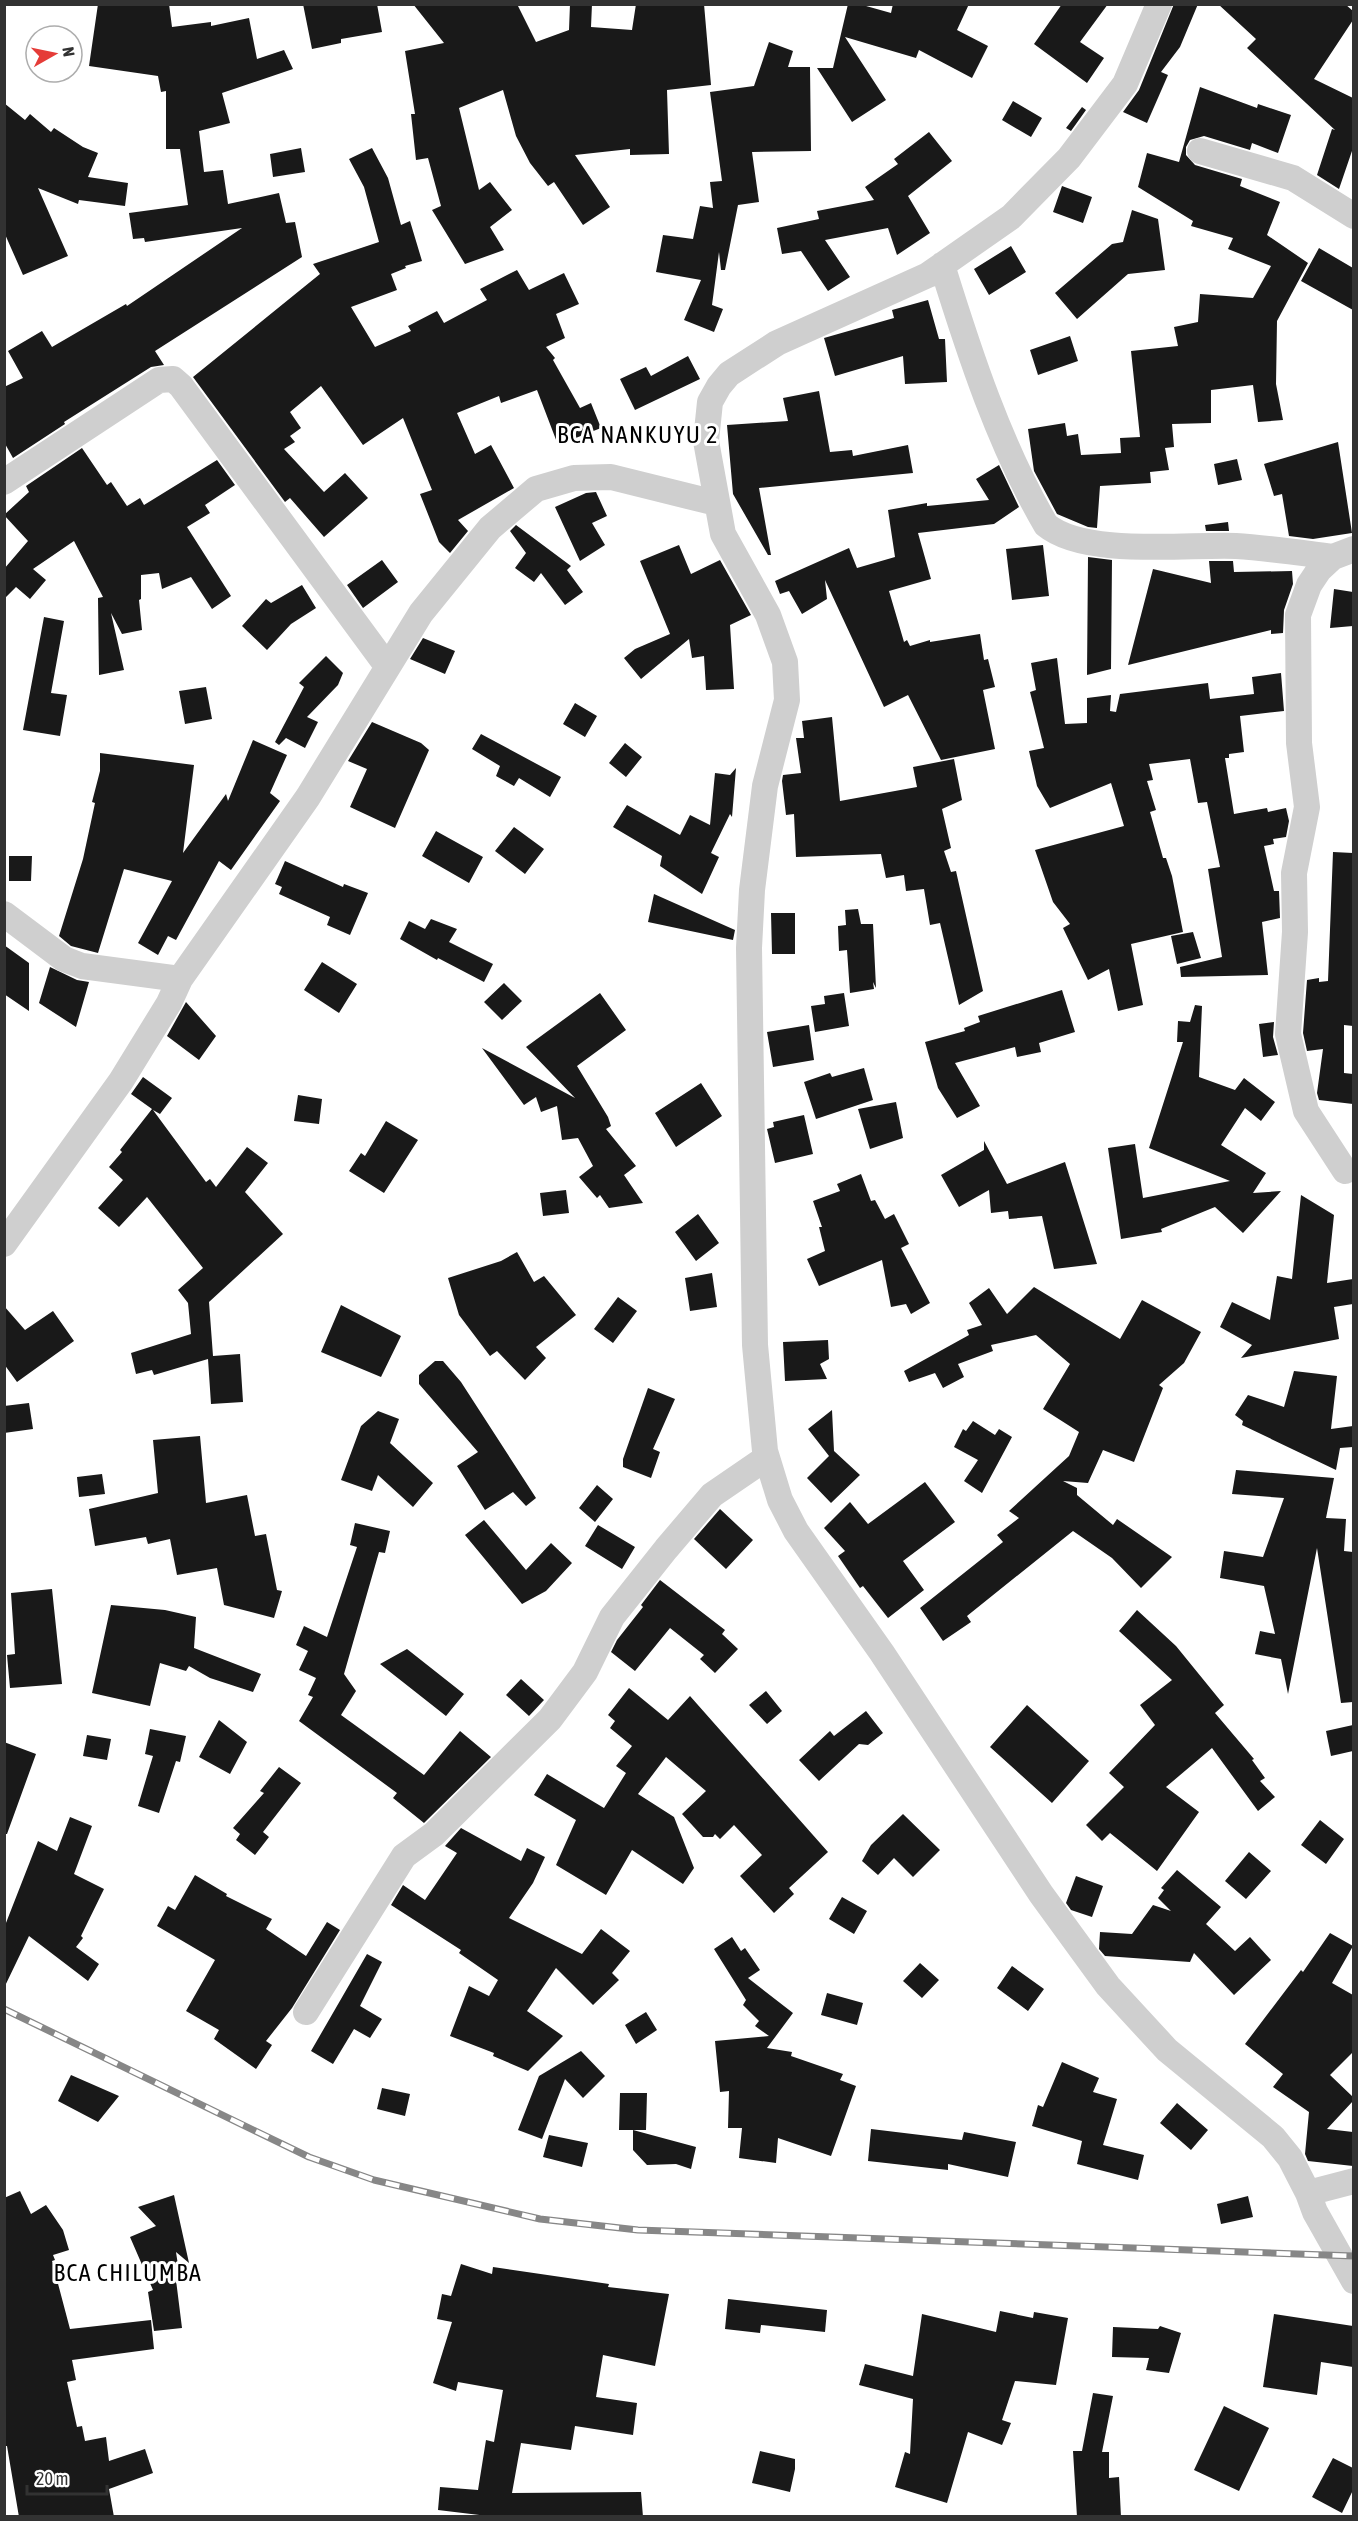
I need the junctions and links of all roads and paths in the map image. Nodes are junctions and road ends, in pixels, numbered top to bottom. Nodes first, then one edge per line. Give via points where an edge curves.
1 (1159, 4) edge
2 (1200, 151) dead end
3 (1353, 216) edge
4 (942, 265) junction
5 (4, 482) edge
6 (716, 503) junction
7 (1343, 553) edge
8 (387, 666) junction
9 (4, 914) edge
10 (180, 979) junction
11 (1345, 1171) dead end
12 (4, 1244) edge
13 (766, 1458) junction
14 (306, 2012) dead end
15 (1353, 2181) edge
16 (1308, 2193) junction
17 (1353, 2281) edge

1 - 4 street via 1125,84 1069,158 1011,217
2 - 3 street via 1293,178
4 - 6 street via 918,280 777,343 729,374 710,402 706,441
4 - 7 street via 976,372 1011,461 1052,531 1096,545 1237,546
5 - 8 street via 159,380 173,380
6 - 8 street via 611,477 574,478 536,489 490,528 421,614
6 - 13 street via 723,534 768,615 784,662 787,700 765,786 749,948 755,1345
7 - 11 street via 1318,570 1298,615 1299,743 1307,807 1294,873 1288,1034 1306,1111
8 - 10 street via 308,796
9 - 10 street via 64,959 82,966
10 - 12 street via 121,1081
13 - 14 street via 712,1495 666,1549 612,1617 585,1672 550,1719 434,1834 404,1856
13 - 16 street via 796,1532 1094,1967 1167,2050 1273,2137 1290,2158
15 - 16 street
16 - 17 street

